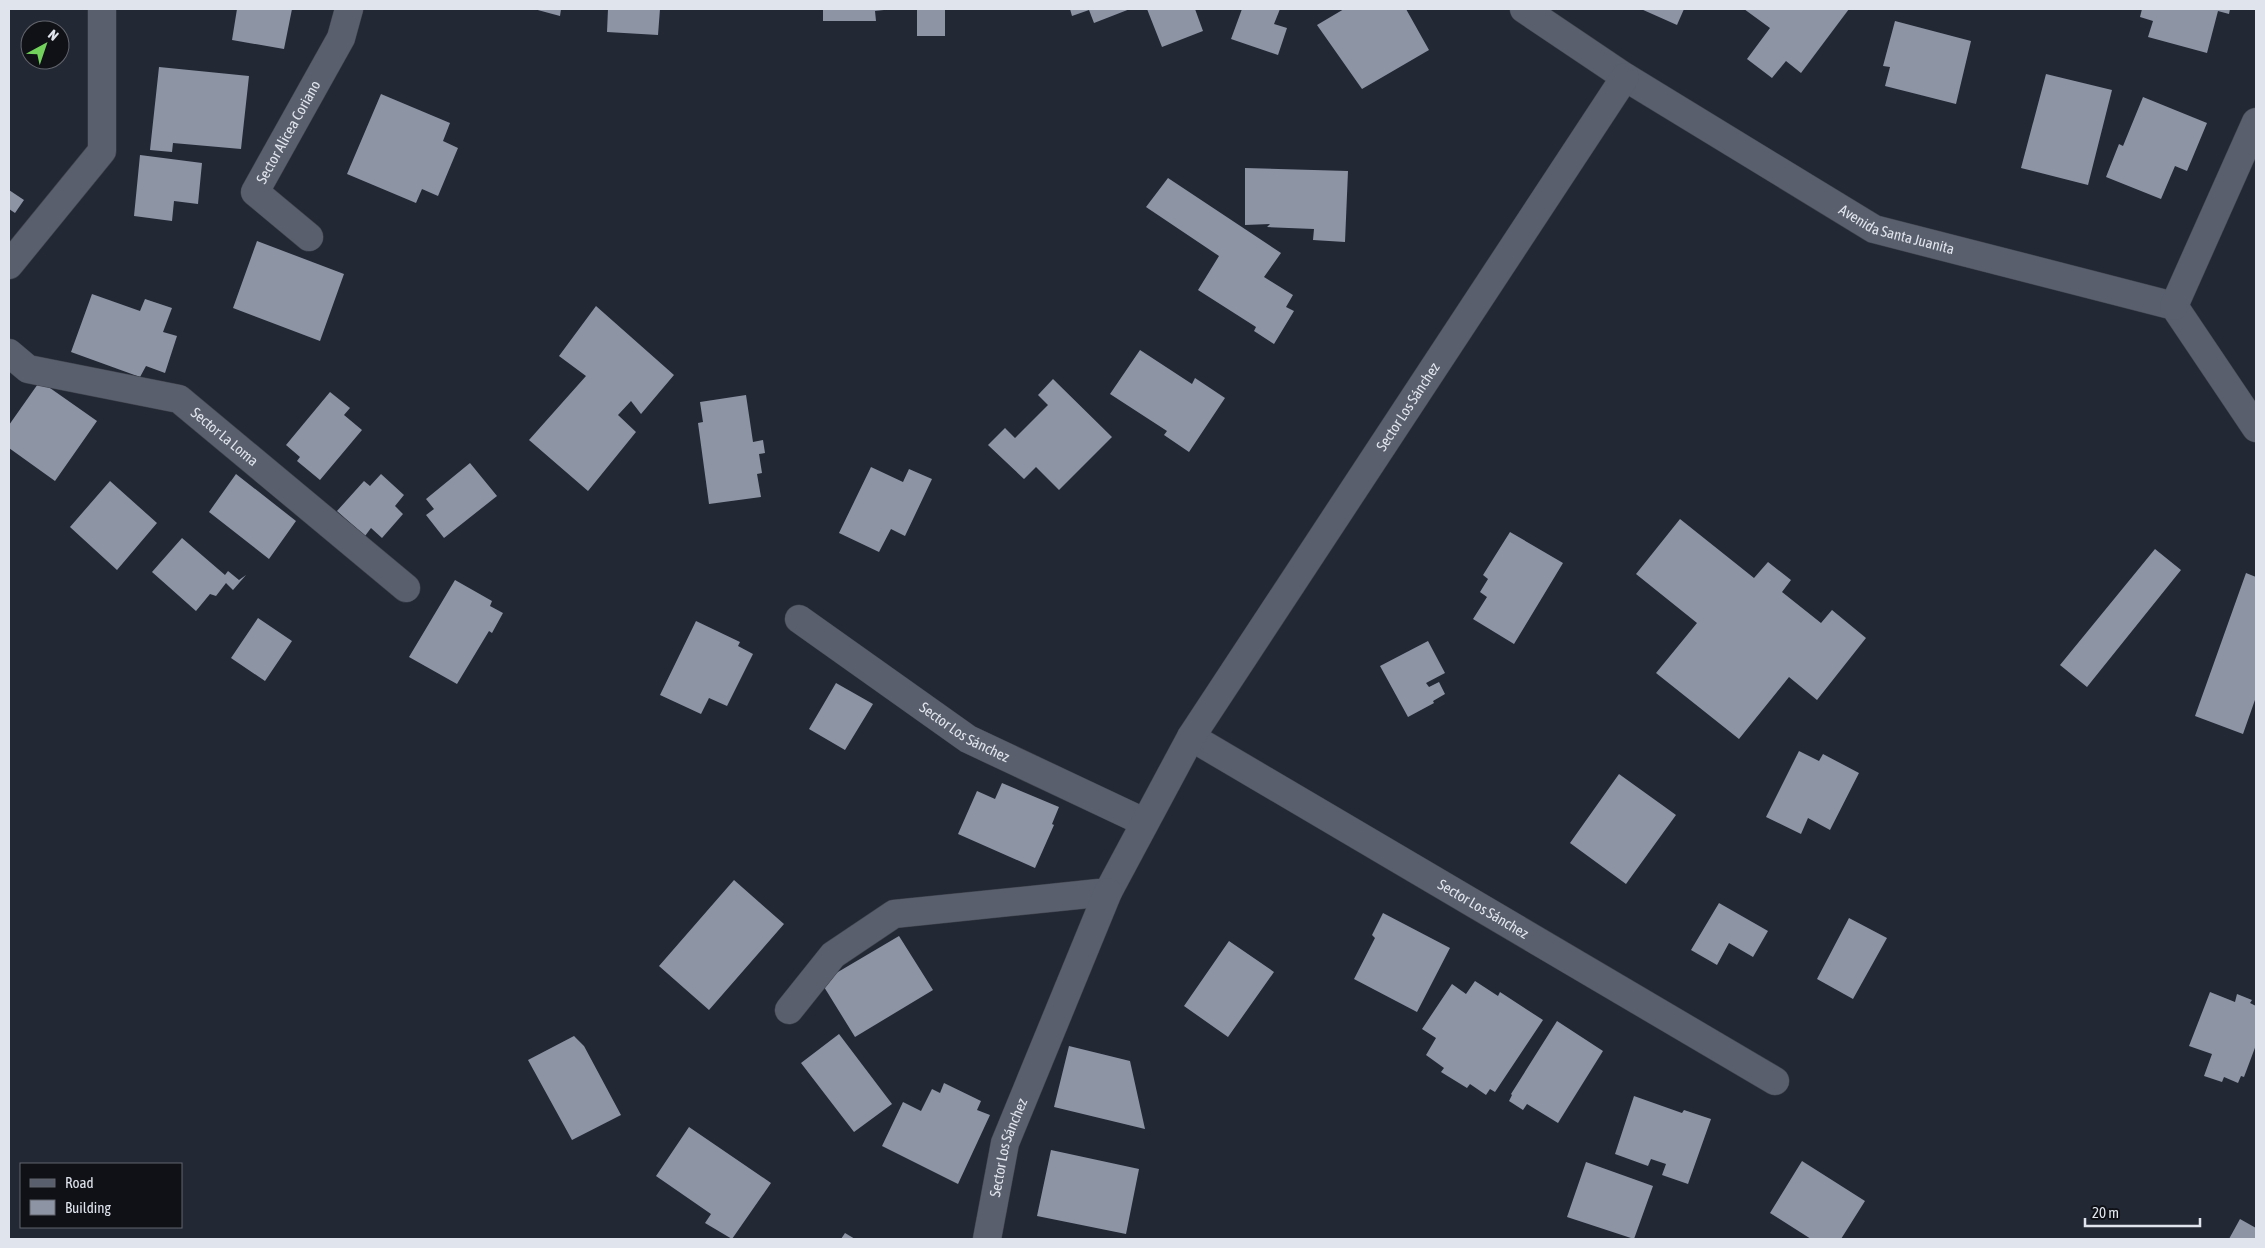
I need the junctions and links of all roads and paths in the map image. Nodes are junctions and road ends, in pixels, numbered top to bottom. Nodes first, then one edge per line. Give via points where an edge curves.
1 (102, 9) edge
2 (349, 9) edge
3 (1524, 9) edge
4 (1626, 77) junction
5 (2256, 122) edge
6 (309, 237) dead end
7 (9, 265) edge
8 (2174, 306) junction
9 (9, 353) edge
10 (2256, 428) edge
11 (406, 588) dead end
12 (799, 618) dead end
13 (1191, 737) junction
14 (1144, 822) junction
15 (1108, 892) junction
16 (789, 1010) dead end
17 (1775, 1081) dead end
18 (987, 1239) edge

1 - 7 street via 102,151
2 - 6 street, Sector Alicea Coriano via 341,38 255,192
3 - 4 street, Avenida Santa Juanita
4 - 8 street, Avenida Santa Juanita via 1874,229
4 - 13 street, Sector Los Sánchez
5 - 8 street
8 - 10 street
9 - 11 street, Sector La Loma via 28,369 179,399
12 - 14 street, Sector Los Sánchez via 968,739
13 - 14 street, Sector Los Sánchez
13 - 17 street, Sector Los Sánchez
14 - 15 street, Sector Los Sánchez
15 - 16 street via 894,914 832,955
15 - 18 street, Sector Los Sánchez via 1005,1143

